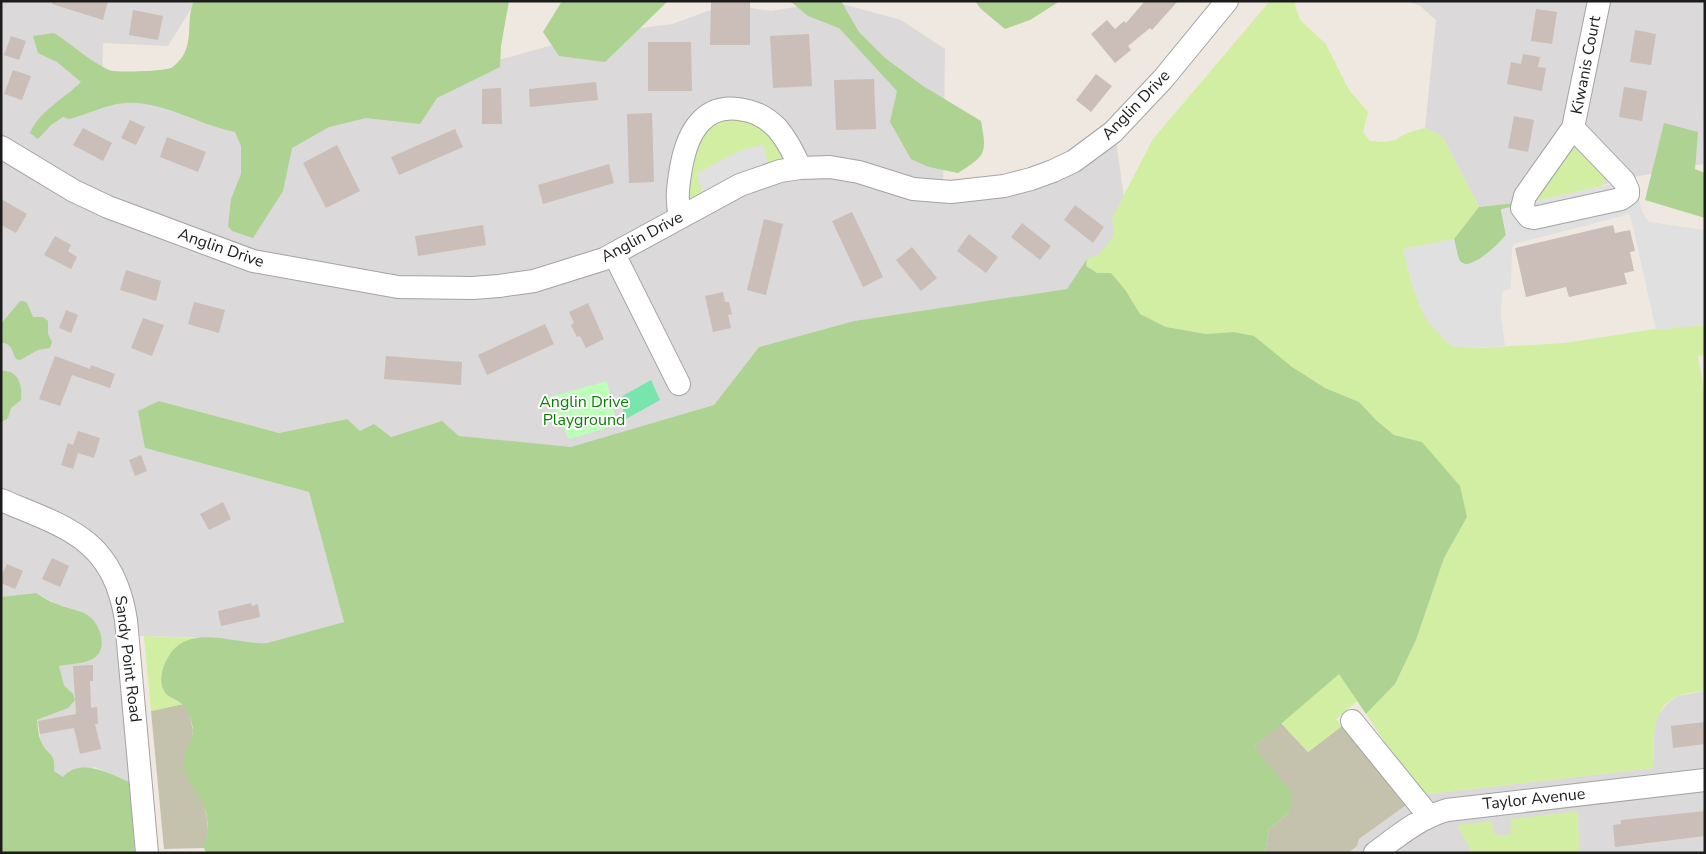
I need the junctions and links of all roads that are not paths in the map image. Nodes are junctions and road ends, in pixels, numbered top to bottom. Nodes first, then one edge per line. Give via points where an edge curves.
1 (1227, 1) edge
2 (1599, 1) edge
3 (1573, 128) junction
4 (1, 147) edge
5 (800, 168) junction
6 (680, 217) junction
7 (614, 254) junction
8 (679, 384) dead end
9 (1, 500) edge
10 (1352, 721) dead end
11 (1705, 780) edge
12 (1429, 816) junction
13 (147, 853) edge
14 (1375, 853) edge

1 - 5 street, Anglin Drive via 1163,79 1113,132 1074,161 1052,171 1004,186 951,192 913,189 843,169
2 - 3 street, Kiwanis Court
3 - 3 street, Kiwanis Court via 1525,196 1522,208 1528,217 1621,199 1628,194 1624,181
4 - 7 street, Anglin Drive via 74,191 108,207 253,261 272,265 398,286 473,288 534,281
5 - 6 street, Anglin Drive via 780,171 740,185
5 - 6 street via 777,128 761,115 733,108 713,112 695,128 685,146 677,195
6 - 7 street, Anglin Drive
7 - 8 street
9 - 13 street, Sandy Point Road via 84,539 103,559 115,580 126,620
10 - 12 street
11 - 12 street, Taylor Avenue via 1455,808
12 - 14 street, Taylor Avenue

